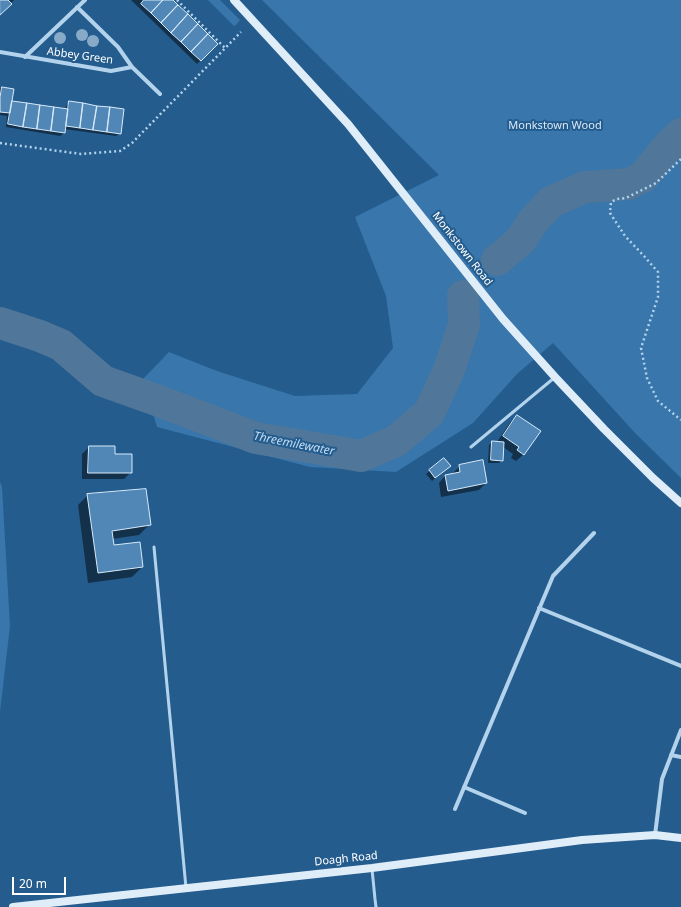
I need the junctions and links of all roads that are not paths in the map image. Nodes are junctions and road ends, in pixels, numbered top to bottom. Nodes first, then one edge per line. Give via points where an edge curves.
1 (85, 0) edge
2 (234, 0) edge
3 (77, 7) junction
4 (0, 52) edge
5 (25, 57) junction
6 (132, 67) junction
7 (160, 94) dead end
8 (555, 377) junction
9 (471, 447) dead end
10 (681, 503) edge
11 (594, 533) dead end
12 (154, 548) dead end
13 (539, 608) junction
14 (681, 666) edge
15 (681, 730) edge
16 (671, 755) junction
17 (681, 757) edge
18 (464, 787) junction
19 (455, 809) dead end
20 (525, 813) dead end
21 (655, 835) junction
22 (681, 838) edge
23 (372, 868) junction
24 (186, 888) junction
25 (13, 907) edge
26 (376, 907) edge

1 - 3 street, Abbey Green
2 - 8 main road, Monkstown Road via 348,124 503,319
3 - 5 street, Abbey Green
3 - 6 street, Abbey Green via 118,47
4 - 5 street, Abbey Green
5 - 6 street, Abbey Green via 111,71
6 - 7 street, Abbey Green
8 - 9 lane
8 - 10 main road, Monkstown Road via 653,478
11 - 13 street via 553,576
12 - 24 lane
13 - 14 street
13 - 18 street
15 - 16 street
16 - 17 street
16 - 21 street via 662,779
18 - 19 street
18 - 20 street
21 - 22 main road, Doagh Road
21 - 23 main road, Doagh Road via 582,840
23 - 24 main road, Doagh Road
23 - 26 lane
24 - 25 main road, Doagh Road

